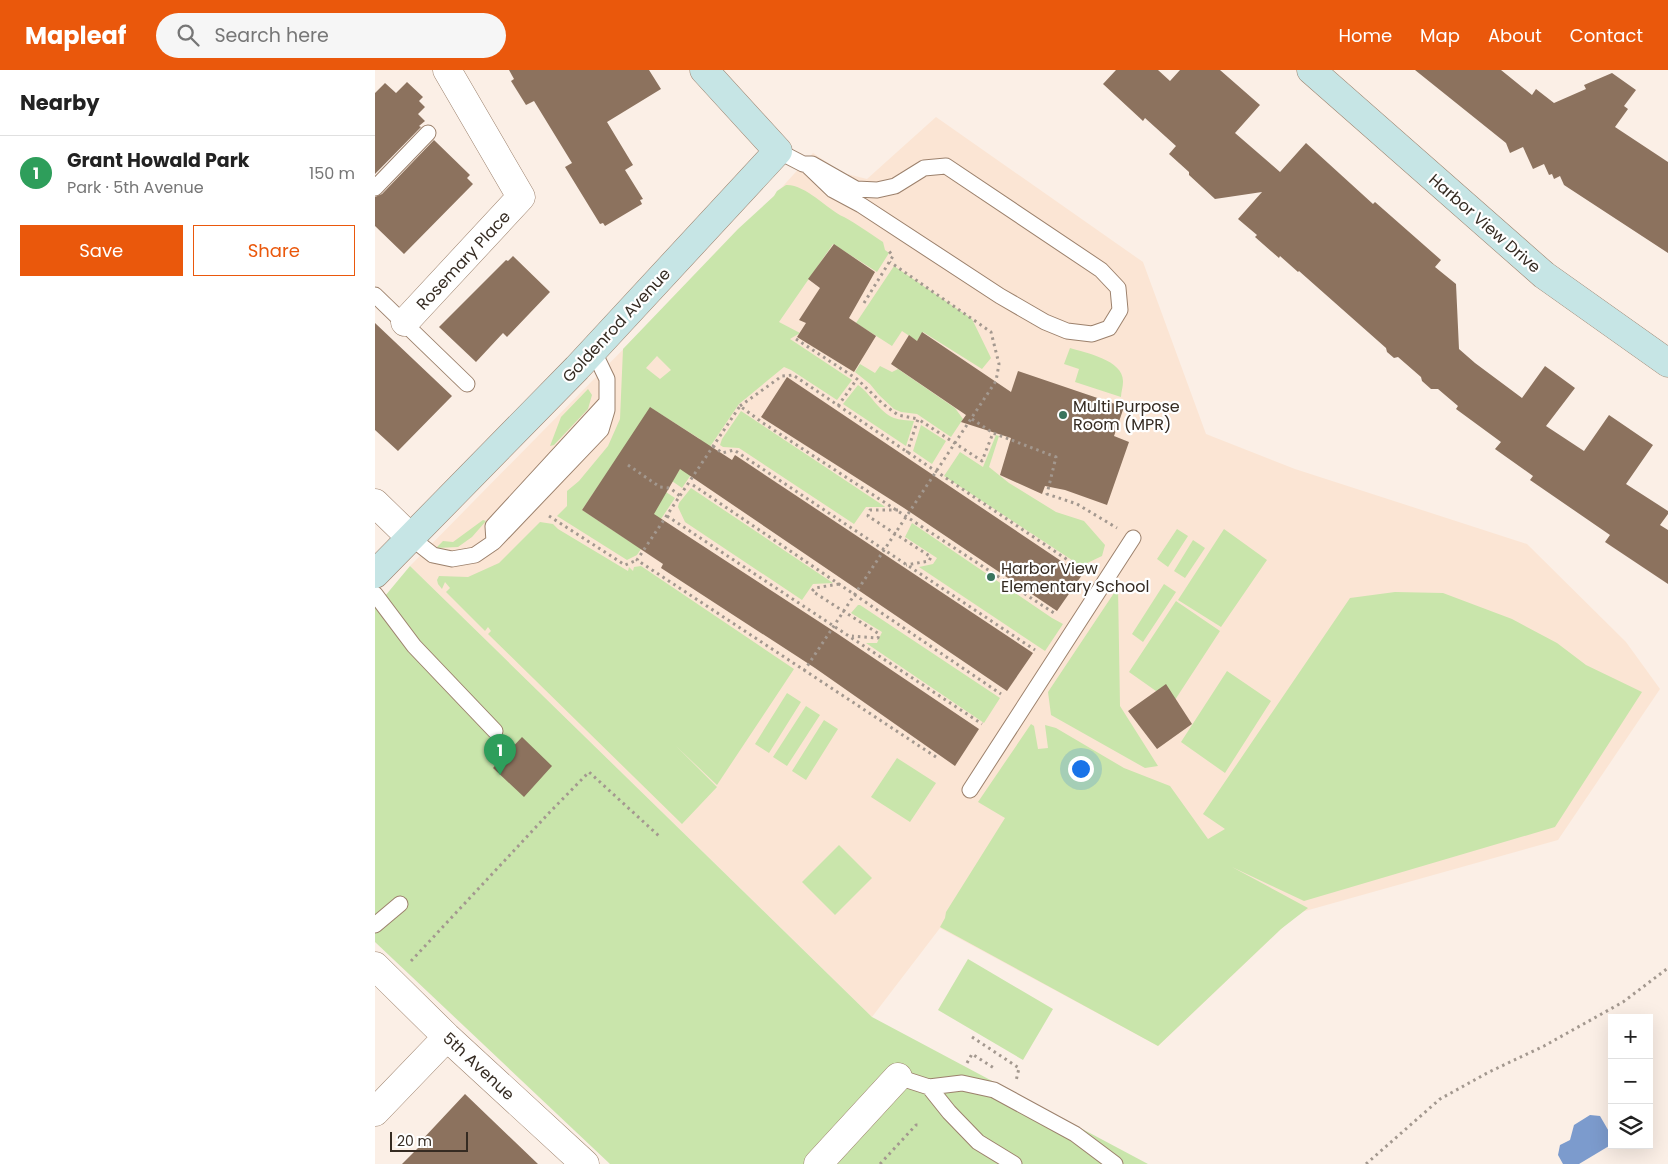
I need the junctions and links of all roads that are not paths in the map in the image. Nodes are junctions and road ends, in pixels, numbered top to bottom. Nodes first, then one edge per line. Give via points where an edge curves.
1 (447, 70) edge
2 (704, 70) edge
3 (1311, 70) edge
4 (428, 133) dead end
5 (778, 150) junction
6 (805, 165) junction
7 (375, 188) edge
8 (375, 295) edge
9 (405, 322) junction
10 (593, 350) junction
11 (1668, 363) edge
12 (467, 384) dead end
13 (375, 503) edge
14 (410, 537) junction
15 (1133, 538) road end
16 (375, 574) edge
17 (375, 594) edge
18 (495, 731) dead end
19 (970, 790) dead end
20 (400, 904) dead end
21 (375, 925) edge
22 (375, 966) edge
23 (447, 1037) junction
24 (898, 1077) joint
25 (929, 1087) junction
26 (375, 1112) edge
27 (583, 1163) edge
28 (818, 1164) edge
29 (1015, 1164) edge
30 (1115, 1164) edge

1 - 9 street, Rosemary Place via 521,197
2 - 5 street
3 - 11 street, Harbor View Drive via 1544,275
4 - 7 lane
5 - 6 lane
5 - 10 street, Goldenrod Avenue
6 - 6 lane via 833,190 1045,322 1067,331 1092,334 1109,328 1121,310 1119,288 1101,270 946,166 924,168 895,186 877,190 856,189 812,164
8 - 9 lane
9 - 12 lane
10 - 14 street, Goldenrod Avenue
10 - 14 lane via 607,380 606,416 601,430 494,542 475,554 452,559 433,556
13 - 14 street
14 - 16 street, Goldenrod Avenue
15 - 19 lane
17 - 18 lane via 414,646
20 - 21 lane
22 - 23 street, 5th Avenue
23 - 26 street
23 - 27 street, 5th Avenue
24 - 25 lane
24 - 28 street
25 - 29 lane via 978,1142
25 - 30 lane via 963,1083 993,1090 1075,1134

